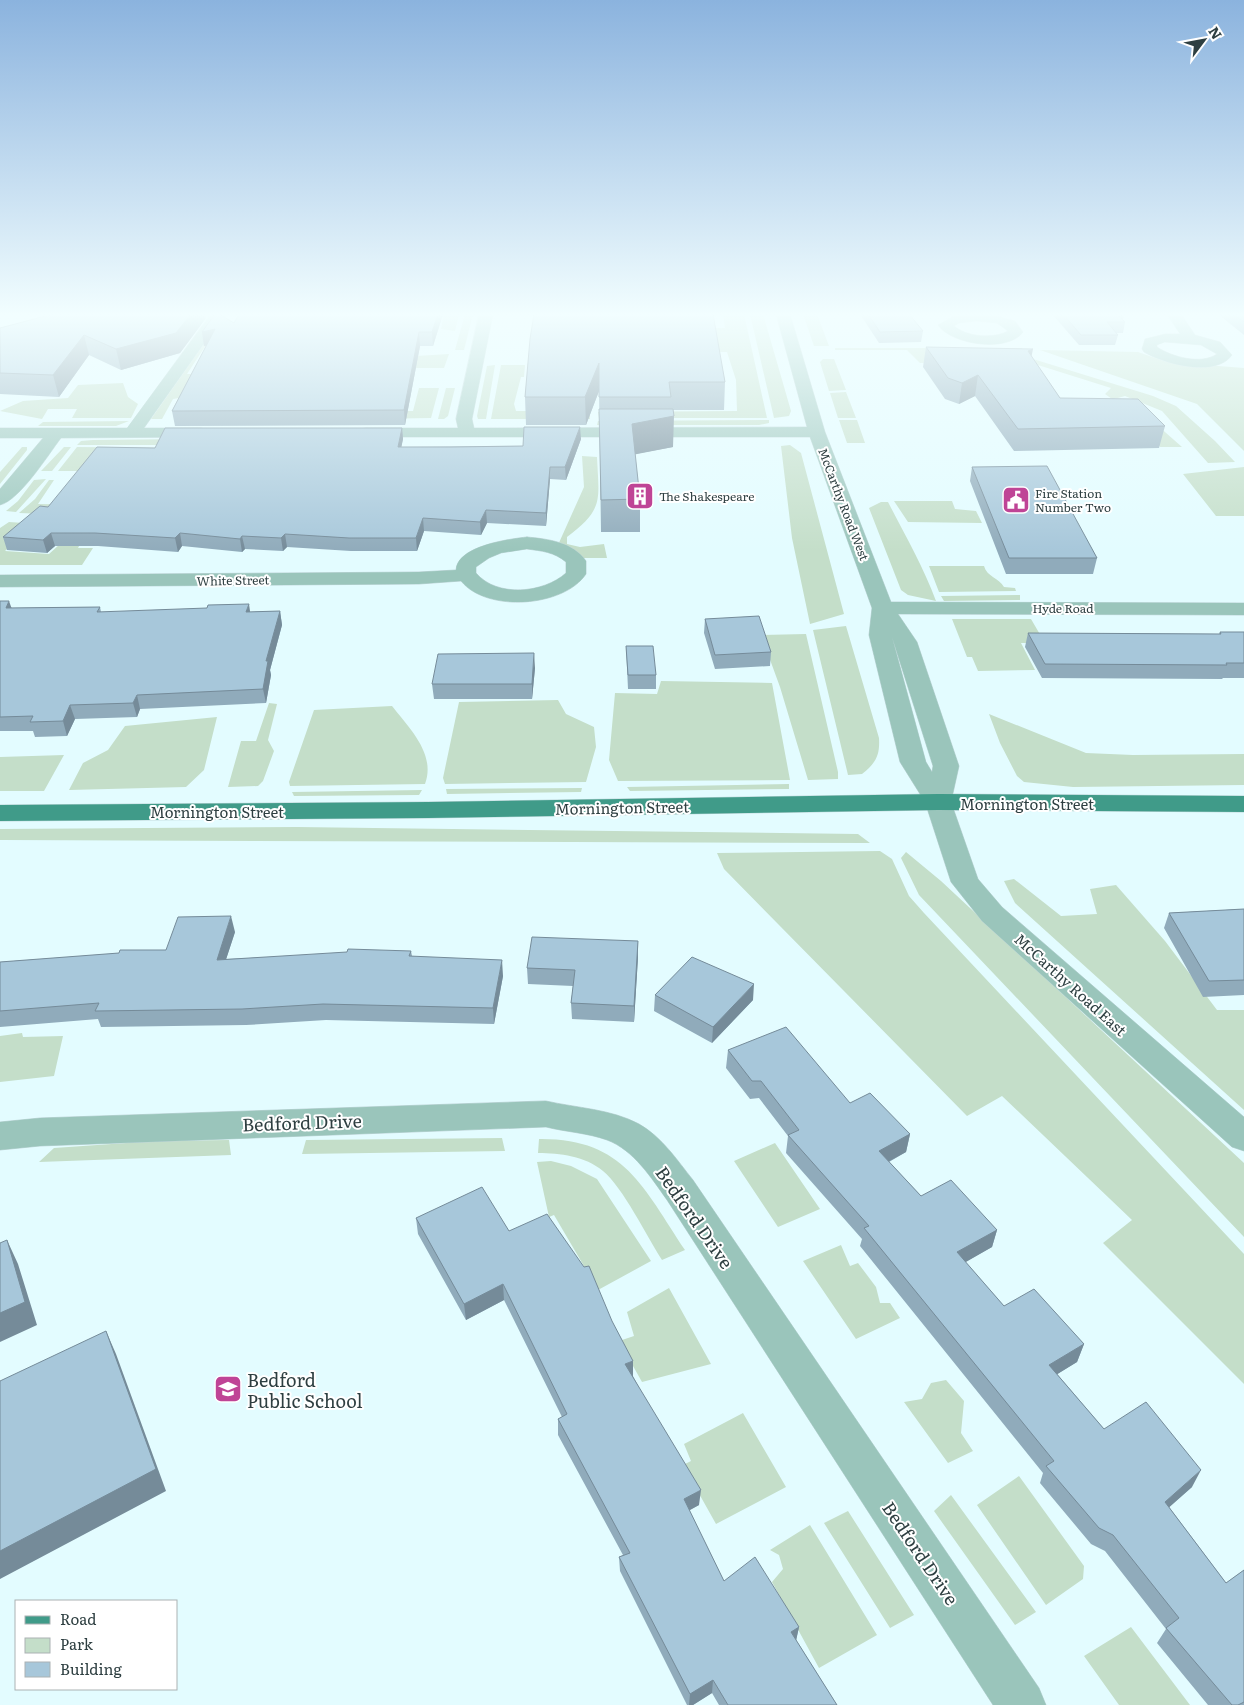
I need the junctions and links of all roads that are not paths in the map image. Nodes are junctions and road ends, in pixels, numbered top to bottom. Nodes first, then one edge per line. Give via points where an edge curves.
1 (160, 394) edge
2 (469, 394) edge
3 (806, 394) edge
4 (467, 432) junction
5 (817, 432) junction
6 (0, 433) edge
7 (56, 433) junction
8 (132, 433) junction
9 (220, 433) edge
10 (348, 433) edge
11 (0, 499) edge
12 (466, 575) junction
13 (0, 581) edge
14 (883, 608) junction
15 (1244, 609) edge
16 (938, 802) junction
17 (1244, 804) edge
18 (0, 813) edge
19 (0, 1136) edge
20 (1244, 1137) edge
21 (1022, 1705) edge

1 - 8 street
2 - 4 street via 464,420
3 - 5 street, McCarthy Road West
4 - 5 street
4 - 10 street
5 - 14 street, McCarthy Road West
6 - 7 street
7 - 8 street
7 - 11 street
8 - 9 street
12 - 12 street via 487,591 524,596 564,586 576,574 578,566 575,559 550,546 513,544 495,547 472,558 466,567
12 - 13 street, White Street
14 - 15 street, Hyde Road
14 - 16 street, McCarthy Road West via 880,635 914,762
16 - 17 main road, Mornington Street
16 - 18 main road, Mornington Street
16 - 20 street, McCarthy Road East via 965,882 992,914
19 - 21 street, Bedford Drive via 546,1114 620,1130 639,1144 680,1190

